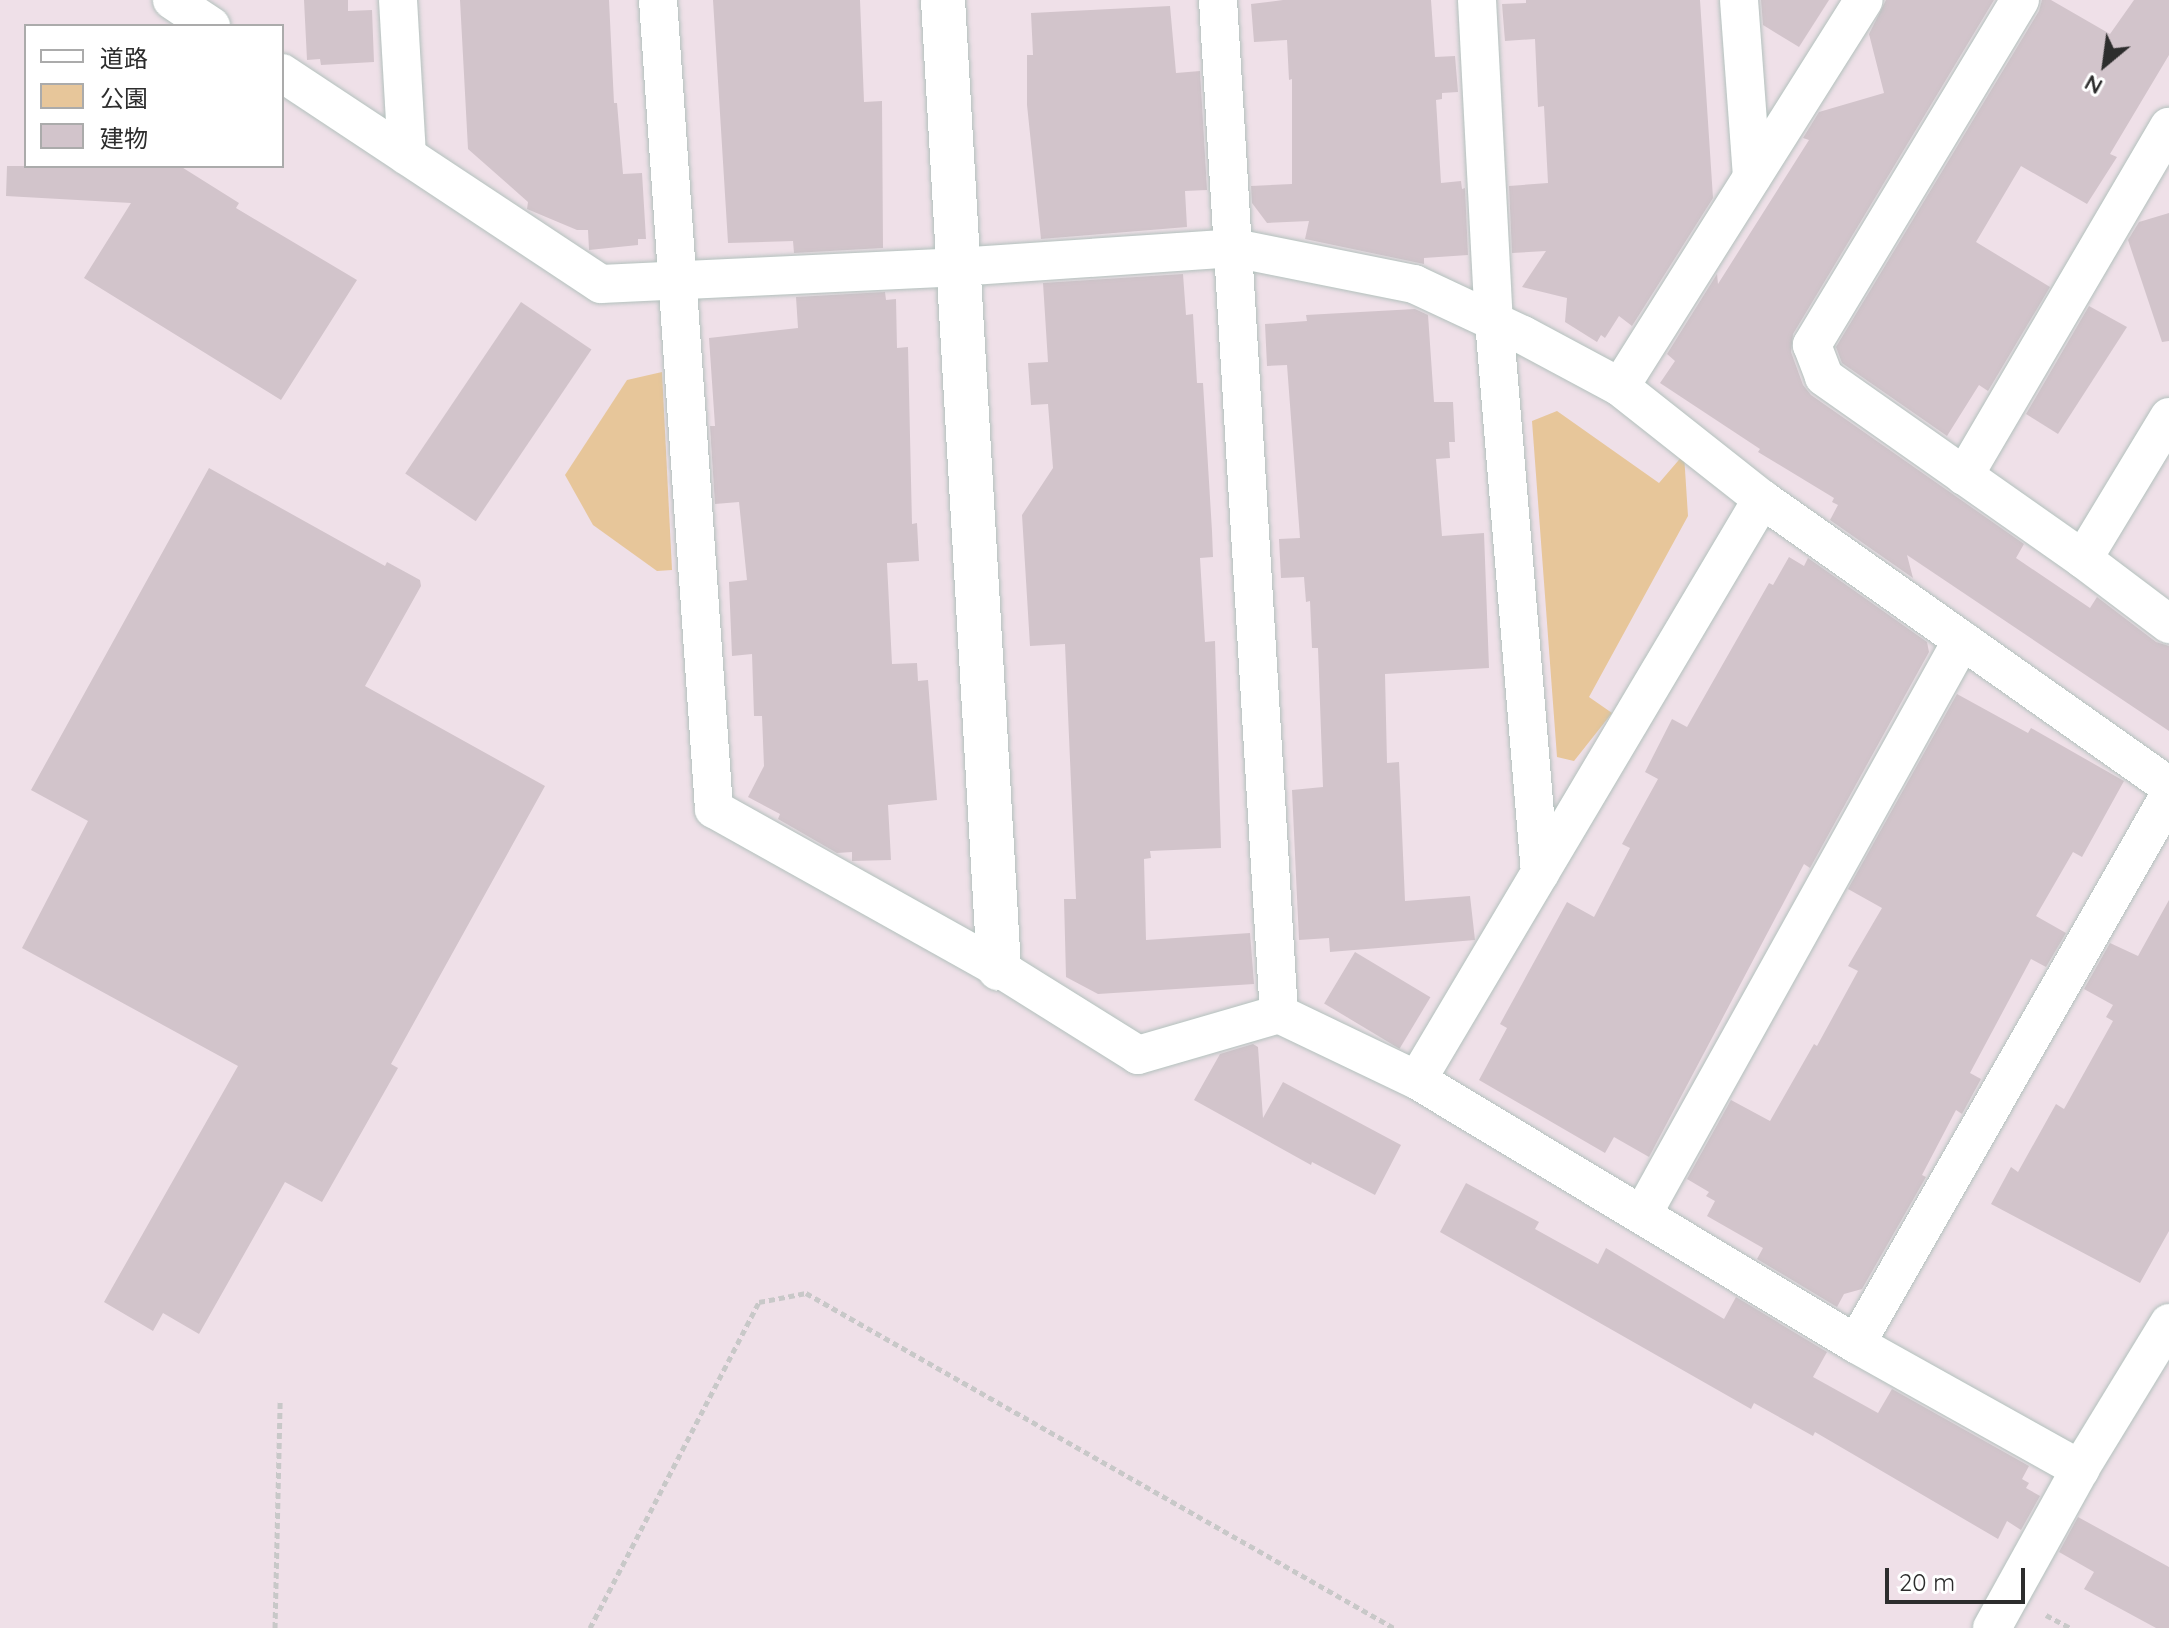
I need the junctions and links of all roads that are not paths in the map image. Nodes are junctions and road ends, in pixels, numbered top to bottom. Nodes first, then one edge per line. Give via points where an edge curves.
1 (172, 0) edge
2 (398, 0) edge
3 (658, 0) edge
4 (943, 0) edge
5 (1218, 0) edge
6 (1477, 0) edge
7 (1739, 0) edge
8 (1864, 0) edge
9 (2020, 0) edge
10 (208, 24) edge
11 (284, 74) edge
12 (2169, 127) edge
13 (407, 156) junction
14 (2155, 169) edge
15 (1752, 177) junction
16 (1234, 248) junction
17 (957, 267) junction
18 (676, 281) junction
19 (1494, 321) junction
20 (1620, 387) junction
21 (2169, 417) edge
22 (1964, 476) junction
23 (1762, 499) junction
24 (2083, 559) junction
25 (2169, 624) edge
26 (1962, 640) junction
27 (2169, 786) edge
28 (2169, 796) edge
29 (1540, 873) junction
30 (999, 968) junction
31 (1279, 1014) junction
32 (1417, 1080) junction
33 (1642, 1215) junction
34 (2169, 1323) edge
35 (1856, 1344) junction
36 (2080, 1469) junction
37 (1992, 1628) edge

1 - 10 street
2 - 13 street
3 - 18 street
4 - 17 street
5 - 16 street
6 - 19 street
7 - 15 street
8 - 15 street
9 - 22 street via 1812,345 1824,377
11 - 13 street
12 - 14 street
13 - 18 street via 601,284
14 - 22 street
15 - 20 street
16 - 17 street
16 - 19 street via 1414,284
16 - 31 street
17 - 18 street
17 - 30 street
18 - 30 street via 714,809
19 - 20 street
19 - 29 street
20 - 23 street
21 - 24 street
22 - 24 street
23 - 26 street
23 - 29 street
24 - 25 street
26 - 27 street
26 - 33 street
28 - 35 street
29 - 32 street
30 - 31 street via 1138,1055
31 - 32 street
32 - 33 street
33 - 35 street
34 - 36 street
35 - 36 street
36 - 37 street

